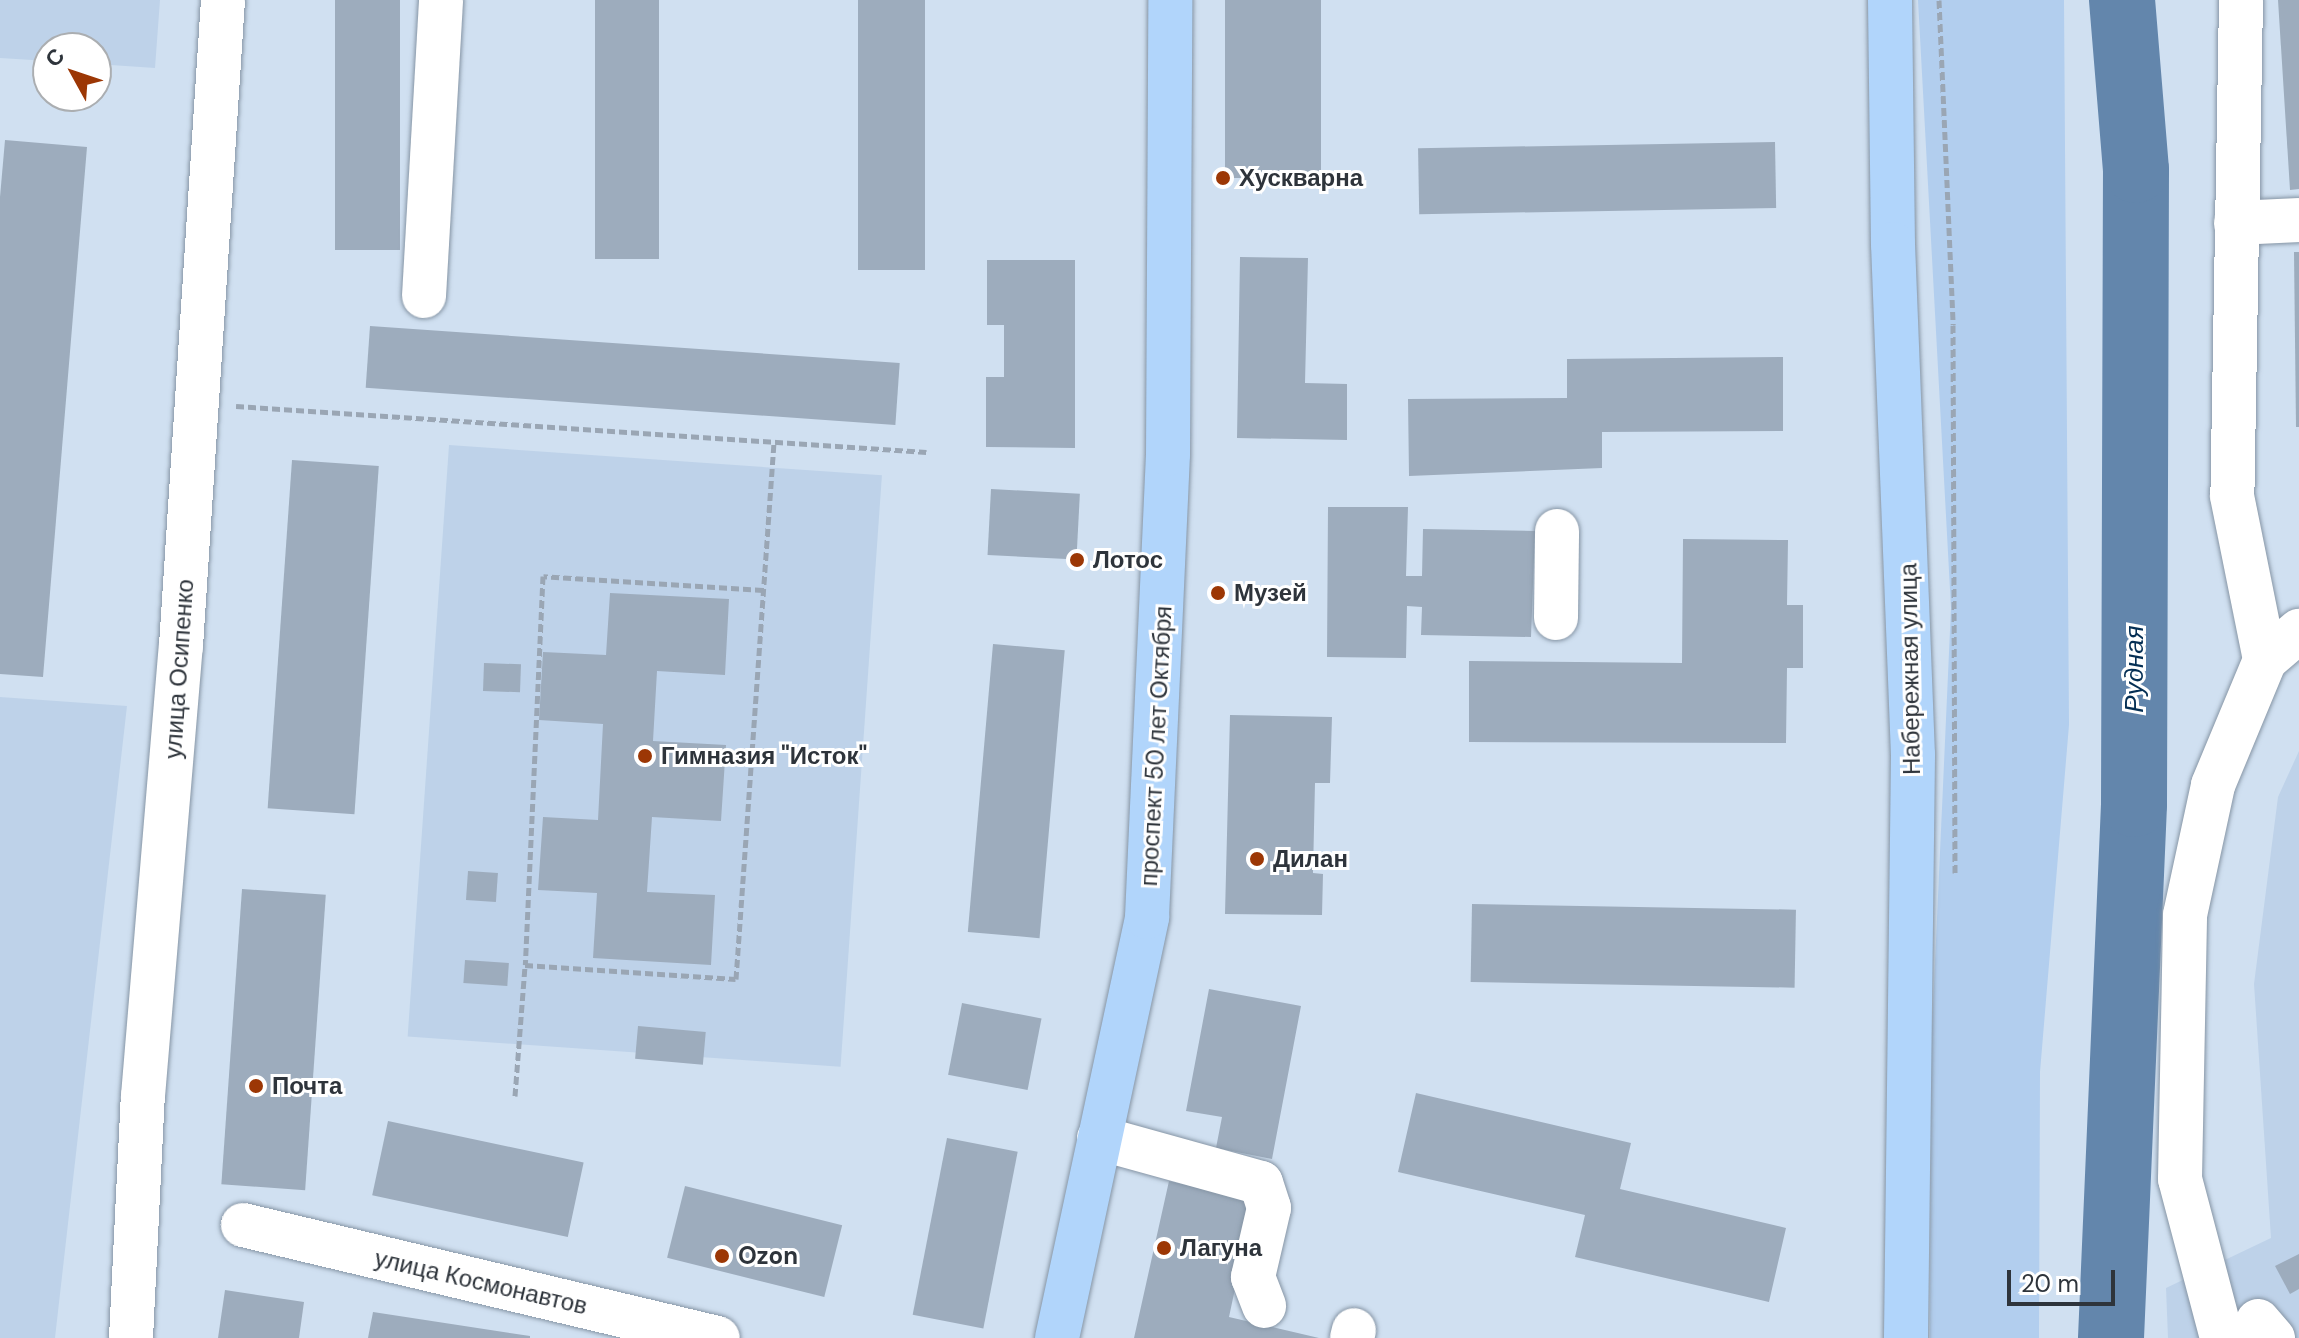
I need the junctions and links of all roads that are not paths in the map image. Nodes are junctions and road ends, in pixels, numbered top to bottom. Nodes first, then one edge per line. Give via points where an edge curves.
1 (223, 0) edge
2 (441, 0) edge
3 (1170, 0) edge
4 (1890, 0) edge
5 (2241, 0) edge
6 (2299, 220) edge
7 (2236, 223) junction
8 (424, 296) dead end
9 (1557, 531) dead end
10 (1556, 618) dead end
11 (2299, 631) edge
12 (2265, 660) junction
13 (1099, 1138) junction
14 (243, 1225) dead end
15 (1264, 1306) dead end
16 (2251, 1332) edge
17 (131, 1338) edge
18 (718, 1338) edge
19 (1057, 1338) edge
20 (1906, 1338) edge

1 - 17 street, улица Осипенко via 143,1096
2 - 8 street
3 - 13 main road, проспект 50 лет Октября via 1168,454 1147,917
4 - 20 main road, Набережная улица via 1893,244 1913,755
5 - 7 street
6 - 7 street
7 - 12 street via 2232,496
9 - 10 street
11 - 12 street
12 - 16 street via 2213,785 2185,915 2180,1179
13 - 15 street via 1261,1183 1269,1208 1253,1277
13 - 19 main road, проспект 50 лет Октября
14 - 18 street, улица Космонавтов

